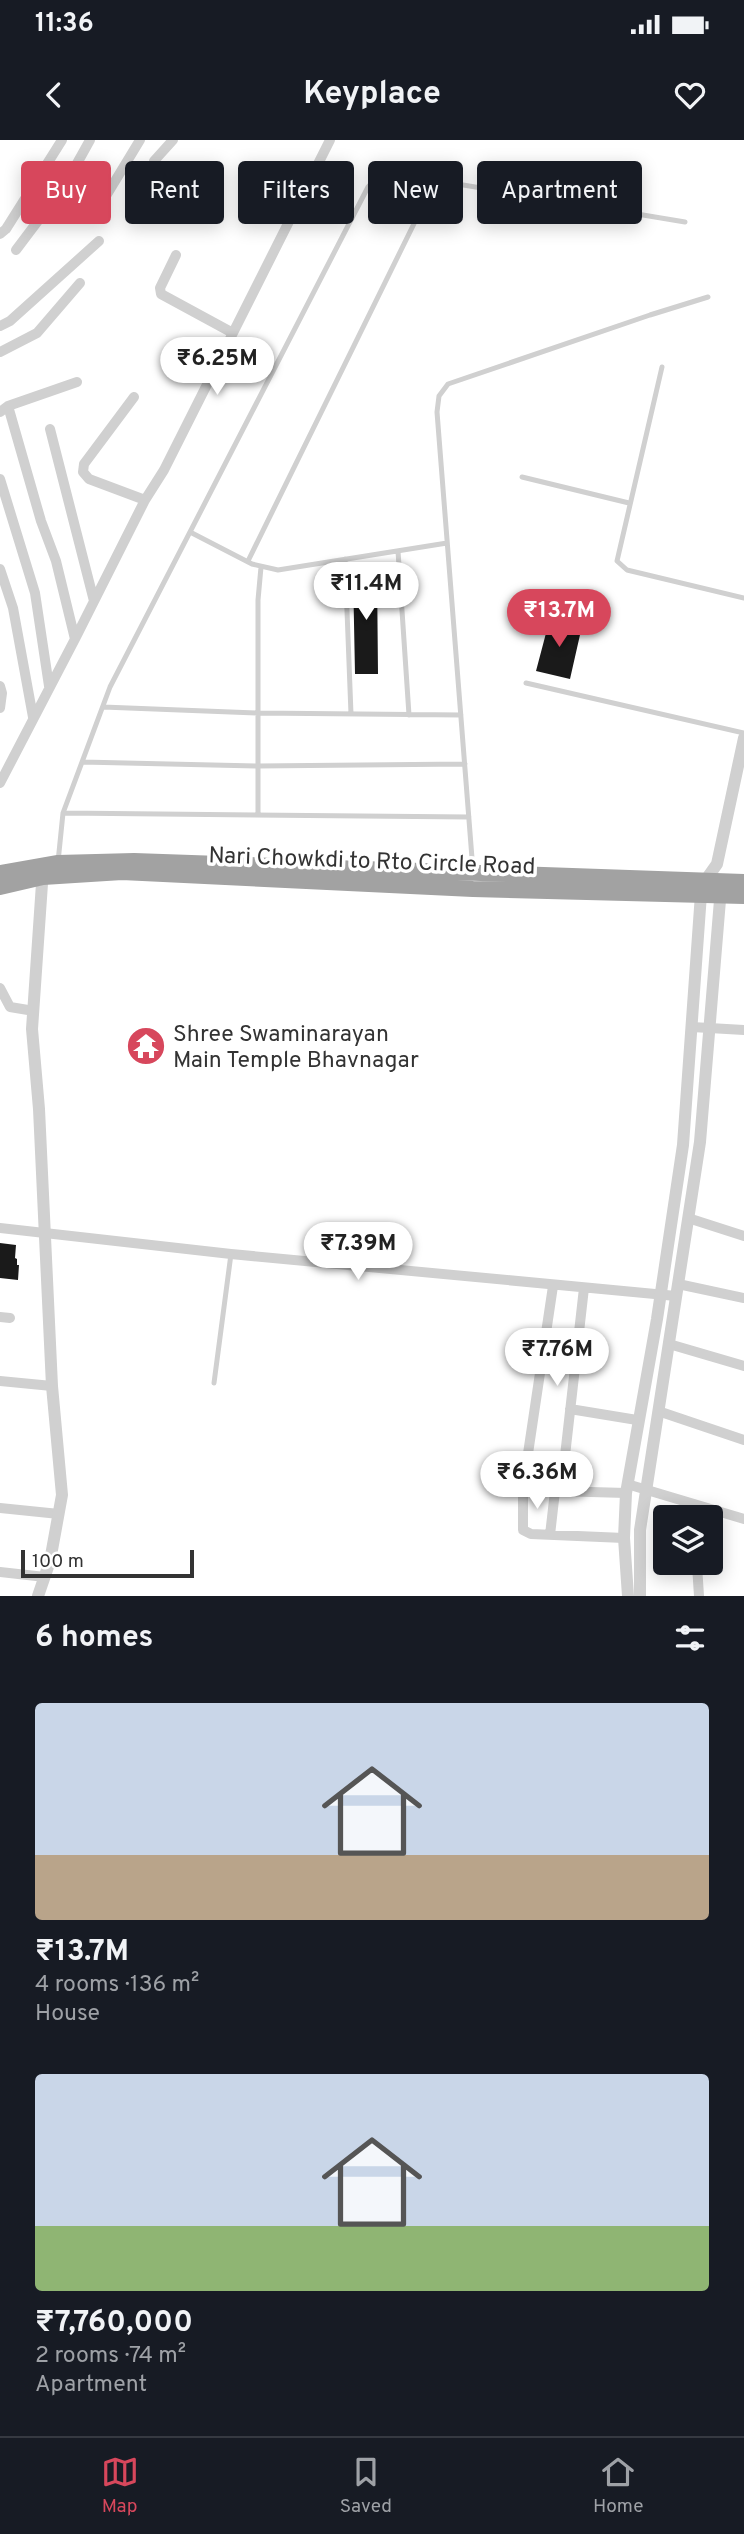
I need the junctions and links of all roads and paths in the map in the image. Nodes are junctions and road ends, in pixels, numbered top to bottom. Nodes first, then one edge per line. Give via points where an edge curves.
1 (62, 140) edge
2 (90, 140) edge
3 (140, 140) edge
4 (173, 140) edge
5 (330, 140) edge
6 (154, 161) dead end
7 (463, 186) edge
8 (368, 187) edge
9 (111, 188) edge
10 (685, 222) dead end
11 (414, 224) edge
12 (0, 233) edge
13 (99, 241) dead end
14 (16, 250) dead end
15 (176, 255) dead end
16 (80, 283) dead end
17 (708, 297) dead end
18 (0, 326) edge
19 (232, 332) junction
20 (0, 352) edge
21 (662, 367) dead end
22 (77, 382) dead end
23 (134, 397) dead end
24 (4, 409) edge
25 (50, 429) dead end
26 (522, 477) dead end
27 (0, 479) edge
28 (145, 500) junction
29 (629, 503) junction
30 (190, 532) junction
31 (447, 543) junction
32 (398, 551) junction
33 (345, 559) junction
34 (248, 561) junction
35 (261, 567) junction
36 (0, 569) edge
37 (744, 598) edge
38 (94, 601) junction
39 (75, 639) junction
40 (526, 683) dead end
41 (0, 686) edge
42 (49, 687) junction
43 (103, 706) junction
44 (0, 708) edge
45 (258, 713) junction
46 (351, 714) junction
47 (409, 715) junction
48 (461, 715) junction
49 (33, 717) junction
50 (744, 736) edge
51 (82, 762) junction
52 (465, 764) junction
53 (258, 765) junction
54 (0, 782) edge
55 (63, 813) junction
56 (258, 814) junction
57 (469, 817) junction
58 (51, 870) junction
59 (473, 872) junction
60 (0, 873) edge
61 (744, 882) edge
62 (0, 887) edge
63 (712, 888) junction
64 (474, 889) junction
65 (744, 896) edge
66 (0, 988) edge
67 (34, 1011) junction
68 (692, 1027) junction
69 (709, 1027) junction
70 (744, 1030) edge
71 (688, 1218) junction
72 (0, 1228) edge
73 (44, 1233) junction
74 (744, 1236) edge
75 (231, 1254) junction
76 (553, 1286) junction
77 (584, 1288) junction
78 (677, 1290) junction
79 (660, 1293) junction
80 (744, 1298) edge
81 (669, 1343) junction
82 (744, 1366) edge
83 (0, 1381) edge
84 (214, 1383) dead end
85 (52, 1386) junction
86 (570, 1409) junction
87 (658, 1411) junction
88 (637, 1420) junction
89 (744, 1440) edge
90 (491, 1482) dead end
91 (523, 1486) junction
92 (627, 1489) junction
93 (646, 1490) junction
94 (558, 1491) junction
95 (0, 1508) edge
96 (59, 1514) junction
97 (744, 1519) edge
98 (550, 1535) junction
99 (624, 1538) junction
100 (0, 1572) edge
101 (698, 1575) edge
102 (45, 1577) junction
103 (38, 1596) edge
104 (628, 1596) edge
105 (640, 1596) edge
106 (699, 1596) edge

1 - 12 street
2 - 14 street via 65,185
3 - 9 street
4 - 6 street
5 - 19 street
7 - 10 lane
8 - 30 lane
11 - 34 lane
13 - 18 street
15 - 19 street via 161,294
16 - 20 street via 37,333
17 - 31 lane via 448,384 439,396 437,412
19 - 28 street
21 - 29 lane
22 - 24 street
23 - 28 street via 84,464 83,472 89,479
24 - 39 street via 56,561
25 - 38 street
26 - 29 lane
27 - 42 street via 35,593
28 - 38 street
29 - 37 lane via 617,554 620,566
30 - 34 lane
30 - 43 lane
31 - 32 lane
31 - 48 lane
32 - 33 lane
32 - 47 lane
33 - 35 lane via 278,570
33 - 46 lane
34 - 35 lane
35 - 45 lane
36 - 49 street via 13,611
38 - 39 street
39 - 42 street
40 - 50 lane
41 - 44 street
42 - 49 street
43 - 45 lane
43 - 51 lane
45 - 46 lane
45 - 53 lane
46 - 47 lane
47 - 48 lane
48 - 52 lane
49 - 54 street
50 - 63 street
51 - 53 lane
51 - 55 lane
52 - 53 lane
52 - 57 lane
53 - 56 lane
55 - 56 lane
55 - 58 lane
56 - 57 lane
57 - 59 lane
58 - 59 highway via 134,861
58 - 60 highway
58 - 62 highway, Nari Chowkdi to Rto Circle Road
58 - 64 highway, Nari Chowkdi to Rto Circle Road
58 - 67 street
59 - 63 highway
59 - 64 lane
61 - 63 highway
63 - 64 highway, Nari Chowkdi to Rto Circle Road
63 - 65 highway, Nari Chowkdi to Rto Circle Road
63 - 68 street
63 - 69 street
66 - 67 street via 10,1007
67 - 73 street
68 - 69 street
68 - 79 street via 683,1145
69 - 70 street
69 - 71 street
71 - 74 street
71 - 78 street
72 - 73 street
73 - 75 street
73 - 85 street
75 - 76 street
75 - 84 lane
76 - 77 street
76 - 91 street
77 - 79 street
77 - 86 street
78 - 79 street
78 - 80 street
78 - 81 street
79 - 88 street
81 - 82 street
81 - 87 street
83 - 85 street
85 - 96 street via 62,1494
86 - 88 street
86 - 94 street
87 - 89 street
87 - 93 street
88 - 92 street
90 - 91 street
91 - 94 street
91 - 98 street via 523,1530
92 - 93 street
92 - 94 street
92 - 99 street
93 - 97 street
93 - 105 street via 639,1539
94 - 98 street
95 - 96 street
96 - 102 street
98 - 99 street
99 - 104 street
100 - 102 street
101 - 106 street
102 - 103 street

